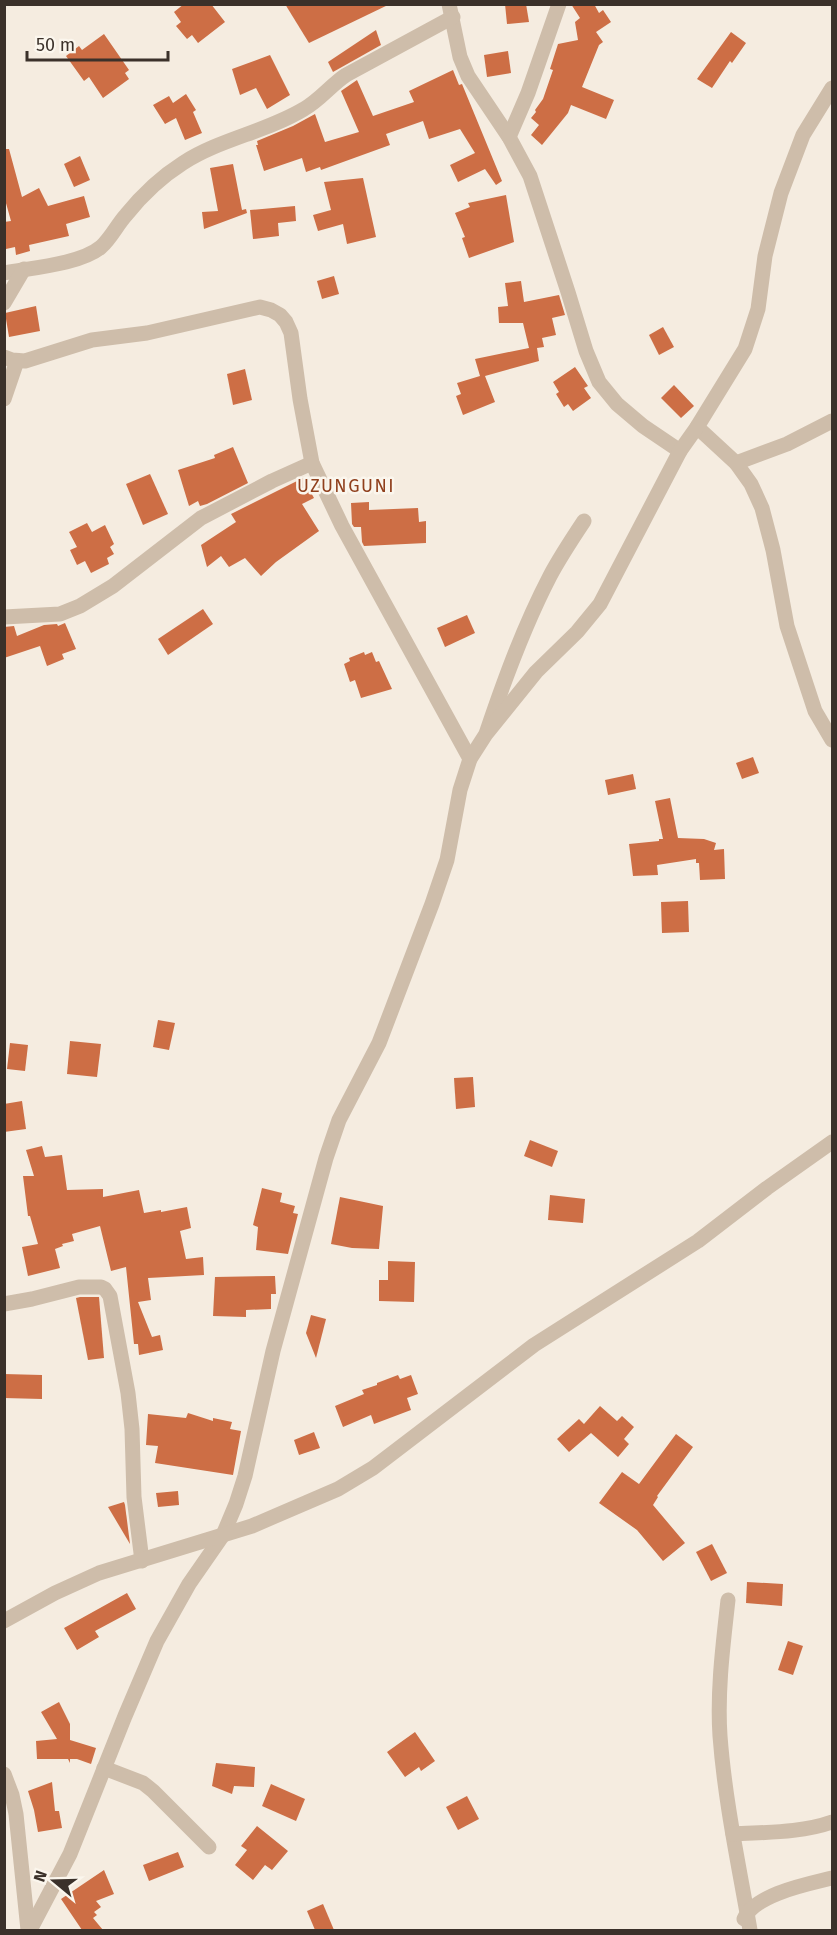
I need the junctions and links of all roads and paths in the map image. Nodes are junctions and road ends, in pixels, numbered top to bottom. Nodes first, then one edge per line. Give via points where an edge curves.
1 (559, 4) edge
2 (451, 11) edge
3 (832, 88) edge
4 (509, 136) junction
5 (24, 269) junction
6 (4, 273) edge
7 (4, 303) edge
8 (11, 359) edge
9 (4, 399) edge
10 (832, 421) edge
11 (697, 427) junction
12 (680, 451) junction
13 (312, 463) junction
14 (736, 463) junction
15 (584, 521) dead end
16 (4, 616) edge
17 (486, 734) junction
18 (832, 740) edge
19 (470, 759) junction
20 (832, 1142) edge
21 (4, 1304) edge
22 (223, 1535) junction
23 (142, 1561) junction
24 (728, 1600) dead end
25 (4, 1621) edge
26 (104, 1768) junction
27 (4, 1774) edge
28 (832, 1822) edge
29 (733, 1834) junction
30 (209, 1847) dead end
31 (832, 1878) edge
32 (747, 1913) junction
33 (29, 1930) edge
34 (740, 1930) edge
35 (750, 1930) edge

1 - 4 street
2 - 4 street via 468,76
2 - 5 street via 346,75 304,110 184,162 140,198 100,248 87,256
3 - 11 street via 803,135 781,193 746,349
4 - 12 street via 530,176 599,382 634,419
5 - 6 street
5 - 7 street
8 - 9 street
8 - 13 street via 25,361 92,340 147,333 260,307 271,310 280,315 291,333
10 - 14 street via 787,444
11 - 12 street
11 - 14 street
12 - 17 street via 600,604 536,672
13 - 16 street via 201,518 113,586 80,606 60,614
13 - 19 street via 342,526
14 - 18 street via 762,508 787,626 815,711
15 - 17 street via 550,576 522,635
17 - 19 street
19 - 22 street via 447,860 432,904 379,1043 344,1110 326,1158 273,1351 245,1476
20 - 22 street via 698,1241 534,1345 374,1468 290,1511
21 - 23 street via 78,1287 101,1287 110,1296 128,1393
22 - 23 street
22 - 26 street via 157,1641
23 - 25 street via 99,1573
24 - 29 street via 720,1736
26 - 30 street via 143,1783
26 - 33 street via 70,1854
27 - 33 street via 16,1814
28 - 29 street via 788,1831
29 - 32 street
31 - 32 street via 792,1887
32 - 34 street
32 - 35 street

